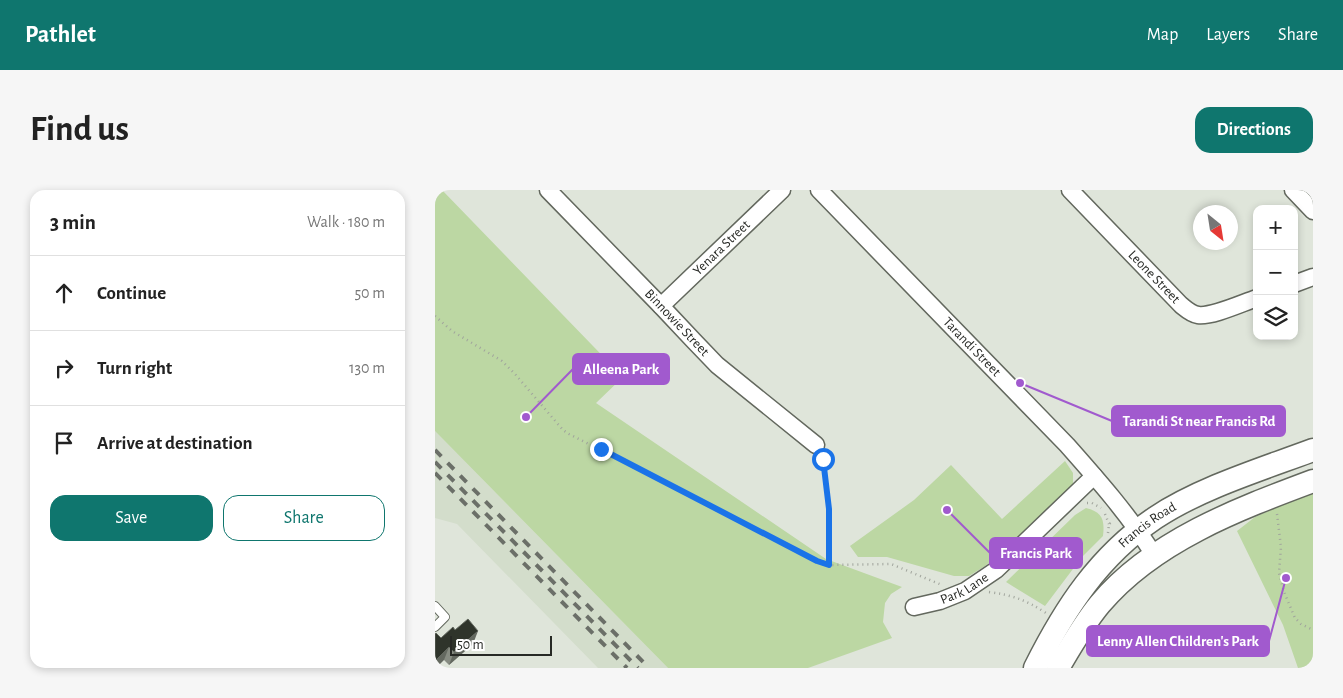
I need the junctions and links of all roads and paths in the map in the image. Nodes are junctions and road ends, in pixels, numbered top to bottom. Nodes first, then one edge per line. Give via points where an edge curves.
1 (548, 190) edge
2 (782, 190) edge
3 (1070, 190) edge
4 (1293, 190) edge
5 (822, 191) edge
6 (1313, 211) edge
7 (1313, 277) edge
8 (1298, 283) edge
9 (1253, 299) edge
10 (661, 306) junction
11 (435, 316) edge
12 (815, 446) joint
13 (1313, 450) edge
14 (1095, 476) junction
15 (1313, 481) edge
16 (1276, 508) dead end
17 (1138, 530) junction
18 (1153, 556) junction
19 (829, 565) junction
20 (965, 591) junction
21 (435, 606) edge
22 (913, 607) dead end
23 (1046, 613) dead end
24 (435, 627) edge
25 (1313, 630) edge
26 (1035, 668) edge
27 (1058, 668) edge

1 - 10 street, Binnowie Street
2 - 10 street, Yenara Street
3 - 9 street, Leone Street via 1189,312 1207,315
4 - 6 street
5 - 14 street, Tarandi Street
7 - 8 street
10 - 12 street, Binnowie Street via 717,365
11 - 19 path via 452,332 502,361 563,430
12 - 19 path via 823,459 829,509
13 - 17 main road, Francis Road via 1198,495
14 - 17 street, Tarandi Street
14 - 20 street, Park Lane via 996,570
15 - 18 main road, Francis Road via 1236,511
16 - 25 path via 1281,547 1279,574 1284,592 1295,618
17 - 18 street, Tarandi Street
17 - 26 main road, Francis Road via 1079,592
18 - 27 main road, Francis Road via 1099,604
19 - 20 path via 891,564 944,586 954,586 958,582
20 - 22 street, Park Lane
20 - 23 path via 970,598 985,592 1007,595 1032,603
21 - 24 lane via 445,617

